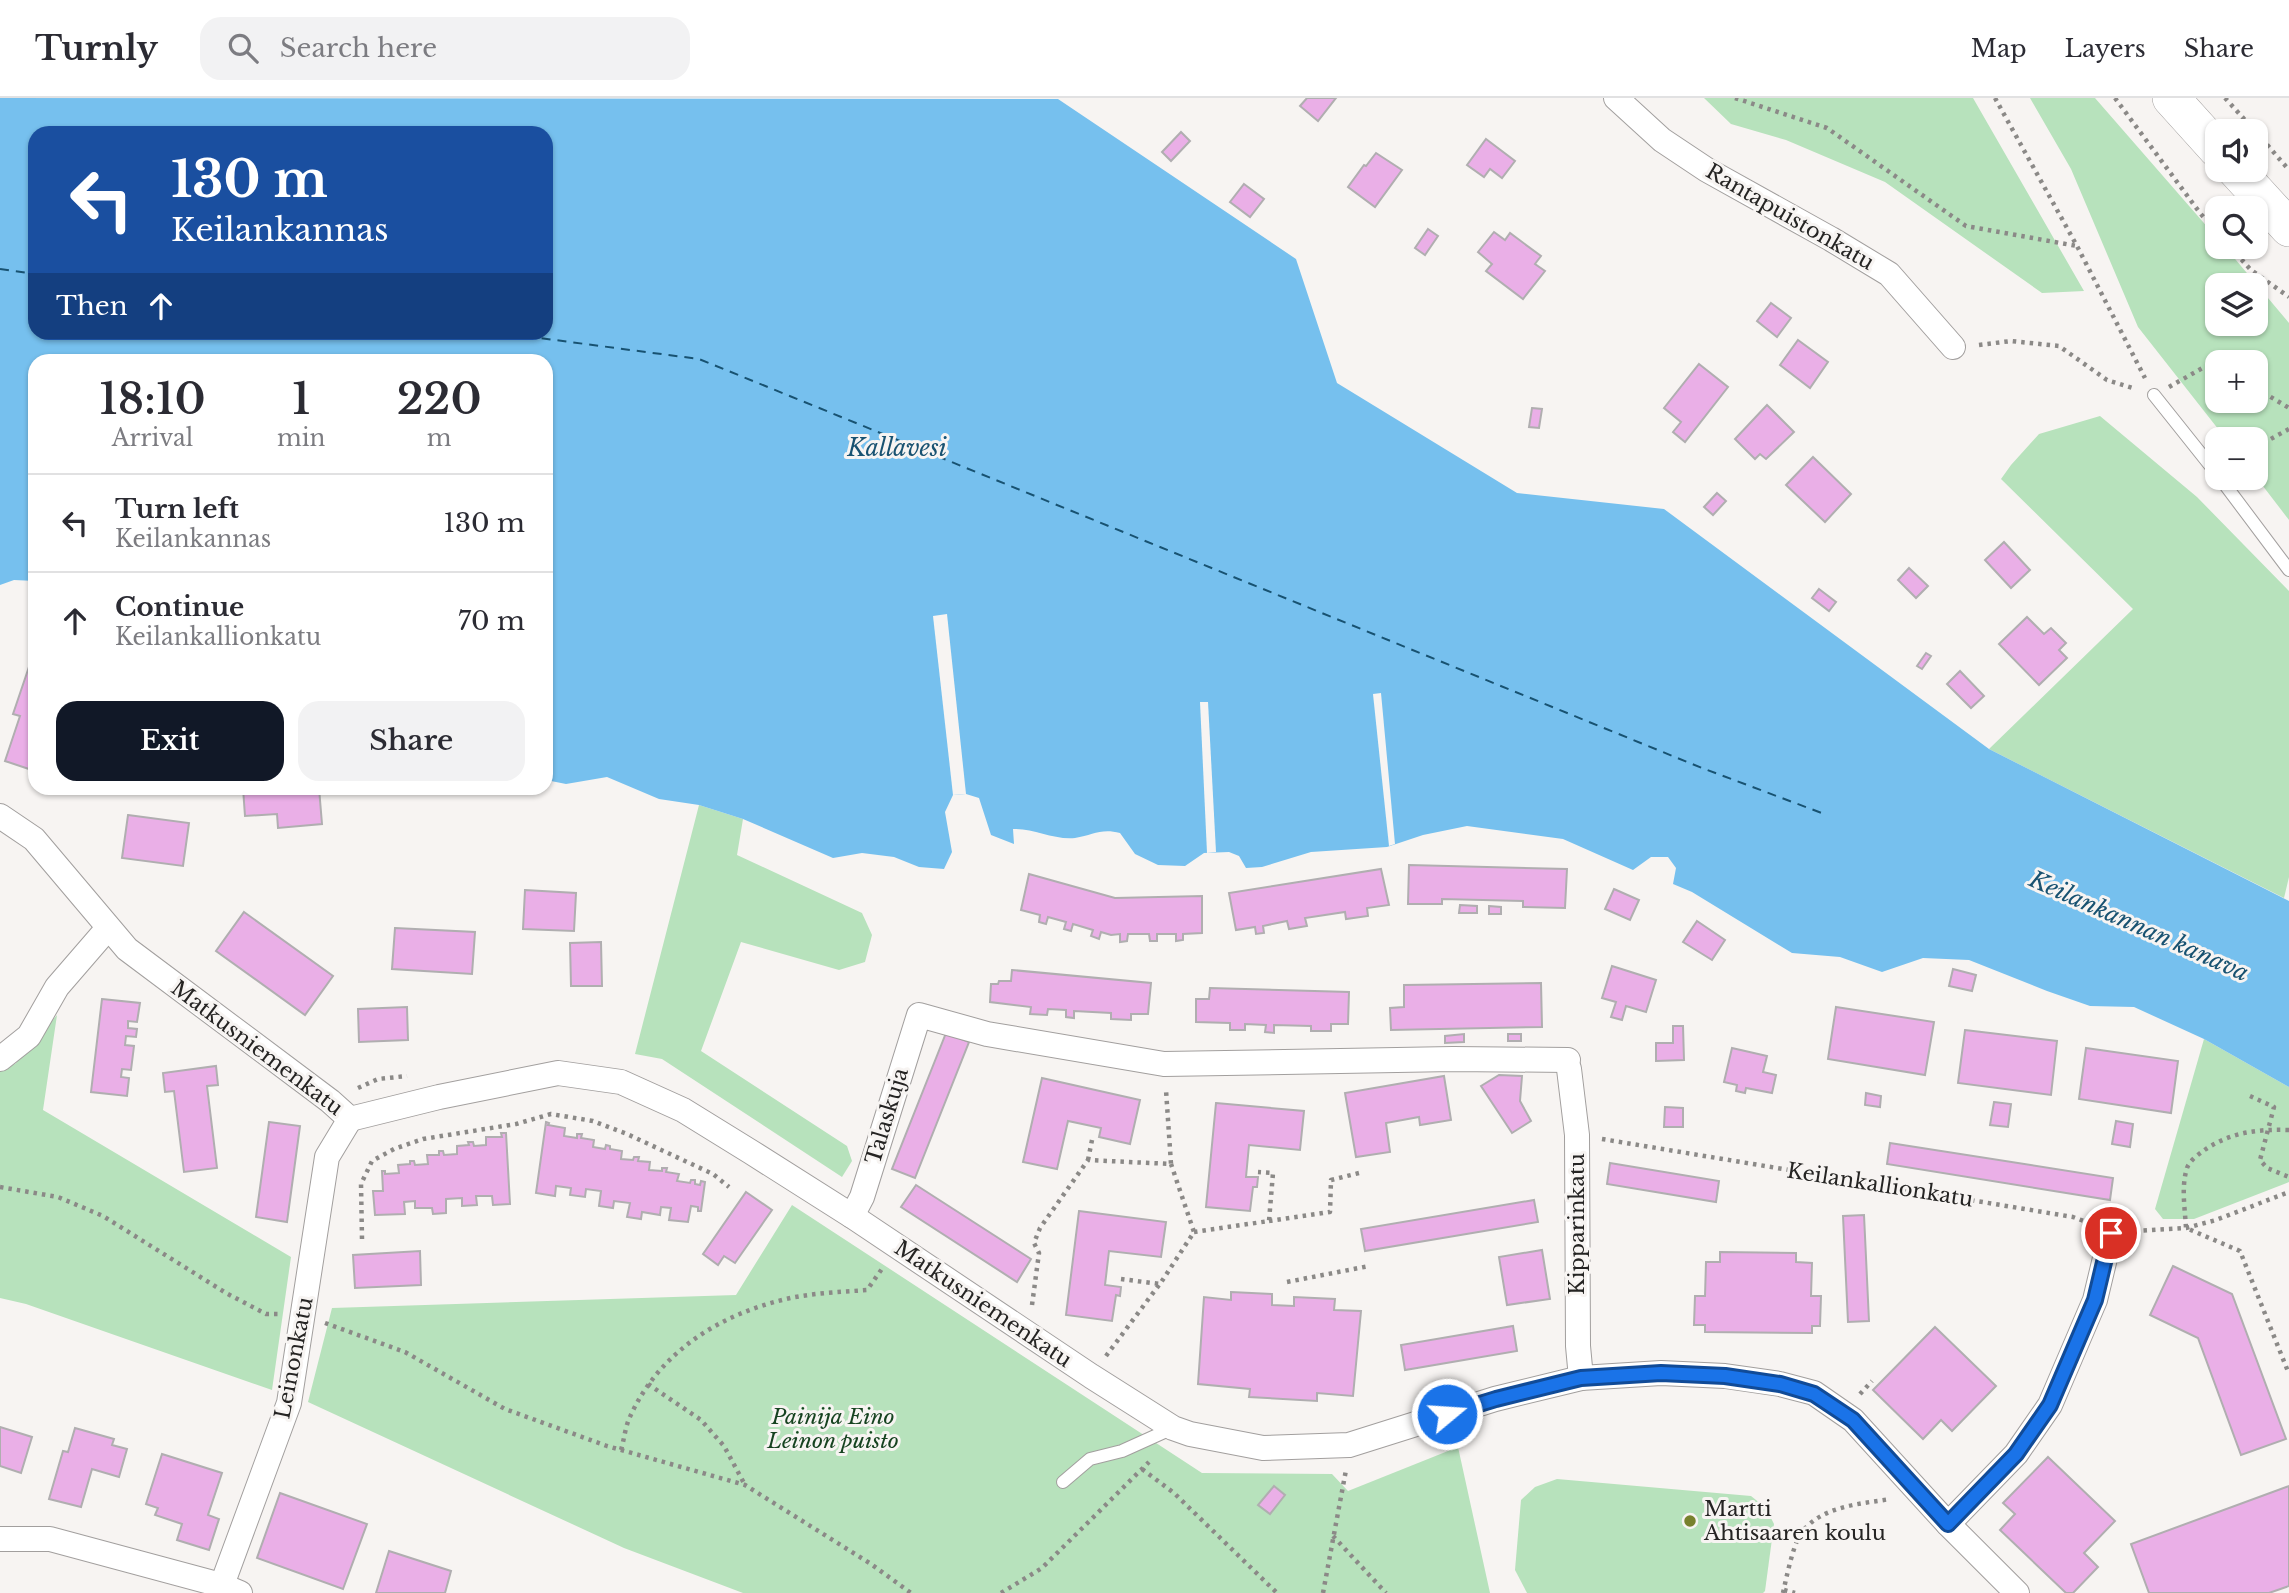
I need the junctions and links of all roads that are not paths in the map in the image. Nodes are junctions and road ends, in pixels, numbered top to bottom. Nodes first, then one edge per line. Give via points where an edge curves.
1 (1616, 98) edge
2 (2171, 98) edge
3 (2205, 136) edge
4 (2247, 182) edge
5 (2289, 228) edge
6 (1954, 347) road end
7 (2154, 395) road end
8 (2205, 460) edge
9 (2229, 490) edge
10 (2289, 570) edge
11 (0, 817) edge
12 (108, 928) junction
13 (0, 1059) edge
14 (1569, 1065) joint
15 (350, 1119) junction
16 (852, 1216) junction
17 (2111, 1233) road end
18 (1581, 1378) junction
19 (1174, 1428) junction
20 (1063, 1482) dead end
21 (1948, 1524) junction
22 (0, 1539) edge
23 (227, 1590) edge
24 (2017, 1593) edge

1 - 6 street, Rantapuistonkatu via 1662,140 1707,170 1889,274
2 - 3 main road
4 - 5 main road
7 - 8 lane
9 - 10 lane
11 - 12 street, Matkusniemenkatu via 34,839
12 - 13 street via 57,987 29,1036
12 - 15 street, Matkusniemenkatu via 128,949
14 - 16 street, Talaskuja via 1453,1059 1164,1064 987,1034 919,1015
14 - 18 street, Kipparinkatu via 1577,1135
15 - 16 street, Matkusniemenkatu via 558,1073 621,1082 683,1110
15 - 23 street, Leinonkatu via 327,1157 289,1404
16 - 19 street, Matkusniemenkatu
17 - 21 street via 2095,1300 2050,1405 2016,1454
18 - 19 street, Matkusniemenkatu via 1349,1445 1263,1448
18 - 21 street, Matkusniemenkatu via 1661,1373 1725,1376 1814,1394 1853,1420
19 - 20 lane via 1122,1451 1090,1459
21 - 24 street, Matkusniemenkatu
22 - 23 street via 50,1539

